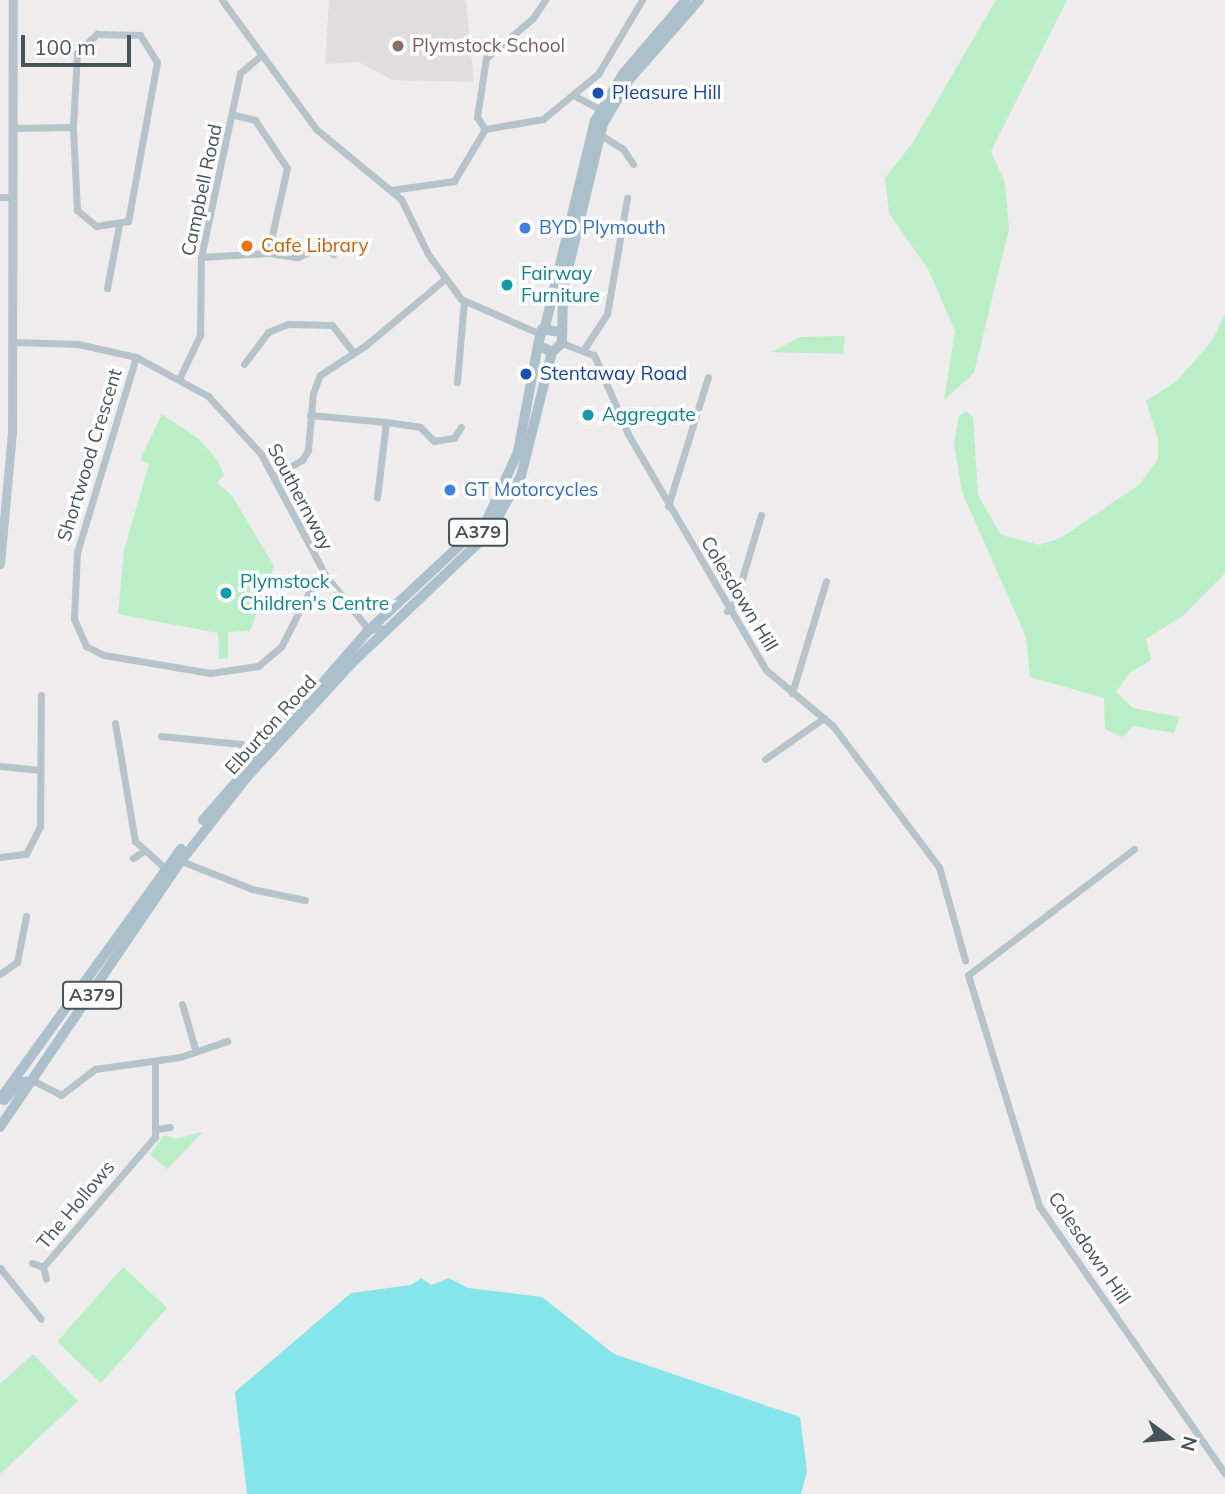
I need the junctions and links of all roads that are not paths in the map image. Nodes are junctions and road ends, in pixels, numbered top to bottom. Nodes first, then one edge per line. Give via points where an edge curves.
1 (13, 0) edge
2 (222, 0) edge
3 (545, 0) edge
4 (642, 0) edge
5 (686, 0) edge
6 (699, 0) edge
7 (259, 57) junction
8 (573, 95) junction
9 (601, 110) junction
10 (235, 115) junction
11 (73, 127) junction
12 (13, 128) junction
13 (485, 130) junction
14 (599, 134) junction
15 (633, 164) dead end
16 (391, 190) junction
17 (5, 197) edge
18 (627, 198) dead end
19 (119, 225) junction
20 (314, 239) dead end
21 (322, 246) junction
22 (268, 253) junction
23 (333, 254) dead end
24 (201, 257) junction
25 (445, 279) junction
26 (107, 288) dead end
27 (464, 301) junction
28 (541, 330) junction
29 (561, 337) junction
30 (12, 342) junction
31 (538, 345) junction
32 (584, 349) junction
33 (353, 352) junction
34 (552, 352) junction
35 (136, 357) junction
36 (244, 364) dead end
37 (180, 377) junction
38 (708, 377) dead end
39 (457, 382) dead end
40 (310, 415) junction
41 (386, 422) junction
42 (461, 427) dead end
43 (274, 476) junction
44 (377, 497) dead end
45 (668, 506) junction
46 (761, 515) dead end
47 (0, 564) edge
48 (326, 576) junction
49 (827, 581) dead end
50 (727, 611) junction
51 (391, 625) junction
52 (369, 630) junction
53 (792, 693) junction
54 (41, 695) dead end
55 (824, 718) junction
56 (116, 723) dead end
57 (126, 732) dead end
58 (117, 733) junction
59 (161, 736) dead end
60 (258, 752) junction
61 (765, 759) dead end
62 (0, 766) edge
63 (40, 770) junction
64 (1134, 849) dead end
65 (142, 852) junction
66 (0, 857) edge
67 (133, 858) dead end
68 (181, 861) junction
69 (166, 869) junction
70 (305, 900) dead end
71 (25, 916) dead end
72 (965, 960) dead end
73 (0, 974) edge
74 (182, 1004) dead end
75 (227, 1041) dead end
76 (58, 1045) junction
77 (196, 1052) junction
78 (155, 1061) junction
79 (24, 1062) junction
80 (34, 1081) junction
81 (0, 1099) edge
82 (0, 1105) edge
83 (170, 1127) dead end
84 (0, 1128) edge
85 (157, 1129) junction
86 (32, 1263) dead end
87 (43, 1267) junction
88 (0, 1268) edge
89 (46, 1279) dead end
90 (41, 1319) dead end
91 (1225, 1474) edge

1 - 12 street
2 - 7 street
3 - 13 street via 533,18 486,58 477,117
4 - 8 street via 598,74
5 - 9 main road, A379 via 624,74
6 - 14 main road via 628,81
7 - 10 street, Campbell Road via 240,73
7 - 16 street via 316,129
8 - 9 street
8 - 13 street via 543,119
9 - 28 main road, A379 via 579,170
10 - 22 street via 255,120 287,168
10 - 24 street, Campbell Road
11 - 12 street
11 - 19 street via 77,210 96,226
11 - 19 street via 77,53 97,34 140,35 157,62 133,210
12 - 17 street
13 - 16 street via 454,181
14 - 15 street via 633,157
14 - 29 main road via 566,274
16 - 25 street
17 - 30 street
18 - 32 street via 607,314
19 - 26 street
20 - 21 street
21 - 22 street via 298,257
21 - 23 street
22 - 24 street
24 - 37 street, Campbell Road via 200,335
25 - 27 street
25 - 33 street
27 - 28 street
27 - 39 street
28 - 29 main road
28 - 31 main road, A379
29 - 32 street
29 - 34 main road
30 - 35 street, Southernway via 78,344
30 - 47 street via 11,456
31 - 34 main road
31 - 52 main road, Elburton Road / A379 via 517,452 487,520
32 - 45 street, Colesdown Hill via 594,355
33 - 36 street via 332,326 288,324 268,332
33 - 40 street via 320,375
34 - 51 main road, Elburton Road / A379 via 535,434 500,516 472,552
35 - 37 street, Southernway
35 - 48 street, Shortwood Crescent via 79,543 74,619 86,646 104,655 210,673 258,666 281,647 311,588
37 - 43 street, Southernway via 228,415
38 - 45 street
40 - 41 street
40 - 43 street via 302,460
41 - 42 street via 420,427 434,442 454,438
41 - 44 street
43 - 48 street, Southernway
45 - 50 street, Colesdown Hill
46 - 50 street via 735,602
48 - 52 street, Southernway
49 - 53 street
50 - 53 street, Colesdown Hill via 766,670
51 - 52 street
51 - 68 main road, Elburton Road / A379 via 252,771
52 - 60 main road, Elburton Road / A379
53 - 55 street, Colesdown Hill
54 - 63 street
55 - 61 street
55 - 72 street, Colesdown Hill via 939,867
56 - 58 street
57 - 58 street
58 - 65 street via 132,829
59 - 60 street via 241,744
60 - 69 main road, Elburton Road / A379
62 - 63 street
63 - 66 street via 40,826 32,849
64 - 91 street, Colesdown Hill via 968,975 1039,1206
65 - 67 street
65 - 69 street
68 - 70 street via 252,889
68 - 76 main road, Elburton Road / A379
69 - 79 main road, Elburton Road / A379 via 93,975
71 - 73 street via 17,962
74 - 77 street
75 - 77 street
76 - 79 main road, A379 via 40,1068
76 - 80 main road, Elburton Road / A379
77 - 78 street
78 - 80 street via 95,1069 61,1095
78 - 85 street
79 - 81 main road, Elburton Road / A379
80 - 82 main road, A379 via 21,1082
80 - 84 main road, Elburton Road / A379
83 - 85 street
85 - 87 street, The Hollows via 151,1143
86 - 87 street, The Hollows
87 - 89 street, The Hollows
88 - 90 street

